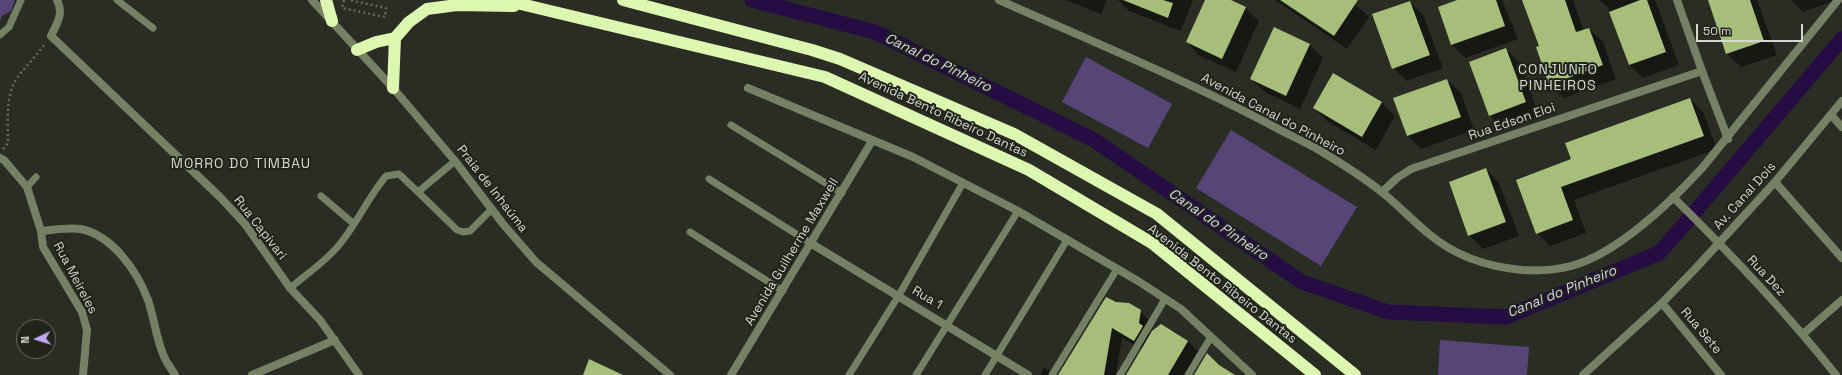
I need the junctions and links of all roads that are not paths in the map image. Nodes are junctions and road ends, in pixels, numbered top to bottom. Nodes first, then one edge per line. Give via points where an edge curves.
1 (21, 0) edge
2 (57, 0) edge
3 (117, 0) edge
4 (312, 0) edge
5 (326, 0) edge
6 (504, 0) edge
7 (622, 0) edge
8 (999, 0) edge
9 (1678, 0) edge
10 (1838, 0) edge
11 (526, 6) junction
12 (332, 20) junction
13 (153, 28) dead end
14 (0, 35) edge
15 (395, 38) junction
16 (357, 50) junction
17 (1702, 71) junction
18 (393, 88) junction
19 (748, 88) dead end
20 (1842, 101) edge
21 (1831, 115) junction
22 (731, 125) dead end
23 (1842, 127) edge
24 (1728, 139) junction
25 (872, 141) junction
26 (0, 158) edge
27 (456, 161) junction
28 (36, 177) dead end
29 (709, 179) dead end
30 (1775, 182) junction
31 (963, 183) junction
32 (27, 187) junction
33 (418, 192) junction
34 (1382, 192) junction
35 (842, 193) junction
36 (321, 196) dead end
37 (1673, 197) junction
38 (492, 209) junction
39 (1018, 211) junction
40 (354, 224) junction
41 (41, 231) junction
42 (690, 232) dead end
43 (1067, 240) junction
44 (1720, 243) junction
45 (812, 244) junction
46 (1842, 258) edge
47 (1117, 269) junction
48 (290, 288) junction
49 (783, 291) junction
50 (899, 295) junction
51 (1165, 299) junction
52 (1842, 300) edge
53 (1662, 303) junction
54 (948, 325) junction
55 (1803, 334) junction
56 (1211, 337) junction
57 (336, 340) junction
58 (997, 356) junction
59 (1355, 373) edge
60 (83, 375) edge
61 (175, 375) edge
62 (252, 375) edge
63 (360, 375) edge
64 (670, 375) edge
65 (731, 375) edge
66 (849, 375) edge
67 (916, 375) edge
68 (985, 375) edge
69 (1028, 375) edge
70 (1052, 375) edge
71 (1120, 375) edge
72 (1188, 375) edge
73 (1252, 375) edge
74 (1315, 375) edge
75 (1583, 375) edge
76 (1721, 375) edge
77 (1836, 375) edge

1 - 14 lane via 9,27
2 - 48 street, Rua Capivari via 60,15 51,36 221,198 244,224
3 - 13 lane
4 - 12 street, Praia de Inhaúma
5 - 12 highway
6 - 11 highway, Avenida Bento Ribeiro Dantas
7 - 59 highway, Avenida Bento Ribeiro Dantas via 826,54 1014,134 1157,214
8 - 34 street, Avenida Canal do Pinheiro via 1211,94 1320,150
9 - 17 street
10 - 24 street, Avenida Canal do Pinheiro
11 - 15 highway via 457,6 427,9 418,14
11 - 74 highway, Avenida Bento Ribeiro Dantas via 825,77 1029,170 1152,243
12 - 16 street, Praia de Inhaúma
15 - 16 highway
15 - 18 highway
16 - 18 street, Praia de Inhaúma
17 - 24 street
17 - 34 street, Rua Edson Eloi via 1412,169
18 - 27 street, Praia de Inhaúma
19 - 25 street
20 - 21 street, Av. Canal Dois
21 - 23 street
21 - 30 street, Av. Canal Dois
22 - 35 lane
24 - 37 street, Avenida Canal do Pinheiro via 1690,182
25 - 31 street via 913,157
25 - 35 street, Avenida Guilherme Maxwell
26 - 32 street, Rua Meireles
27 - 33 lane
27 - 38 street, Praia de Inhaúma
28 - 32 lane
29 - 45 lane
30 - 44 street, Av. Canal Dois
30 - 46 street
31 - 39 street
31 - 50 lane
32 - 41 street, Rua Meireles
33 - 38 lane via 457,230 463,232 470,231
33 - 40 lane via 399,174 386,176
34 - 37 street, Avenida Canal do Pinheiro via 1430,235 1450,249 1495,267 1523,270 1571,266 1594,257 1640,227
35 - 45 street, Avenida Guilherme Maxwell
36 - 40 lane
37 - 44 street, Rua Dez
38 - 64 street, Praia de Inhaúma via 536,262
39 - 43 street
39 - 54 lane
40 - 48 lane via 328,256
41 - 60 street, Rua Meireles via 43,247 82,312 87,330
41 - 61 street via 80,229 102,237 120,254 139,281 148,300 163,355
42 - 49 lane
43 - 47 street
43 - 58 lane
44 - 53 street, Av. Canal Dois
44 - 55 street, Rua Dez
45 - 49 street, Avenida Guilherme Maxwell
45 - 50 street, Rua 1
47 - 51 street
47 - 70 lane
48 - 57 street, Rua Capivari
49 - 65 street, Avenida Guilherme Maxwell
50 - 54 street, Rua 1
50 - 66 lane
51 - 56 street via 1181,309
51 - 71 lane
52 - 55 street
53 - 75 street, Av. Canal Dois
53 - 76 street, Rua Sete
54 - 58 street, Rua 1
54 - 67 lane
55 - 77 street, Rua Dez
56 - 72 lane
56 - 73 street
57 - 62 street
57 - 63 street, Rua Capivari
58 - 68 lane
58 - 69 street, Rua 1

